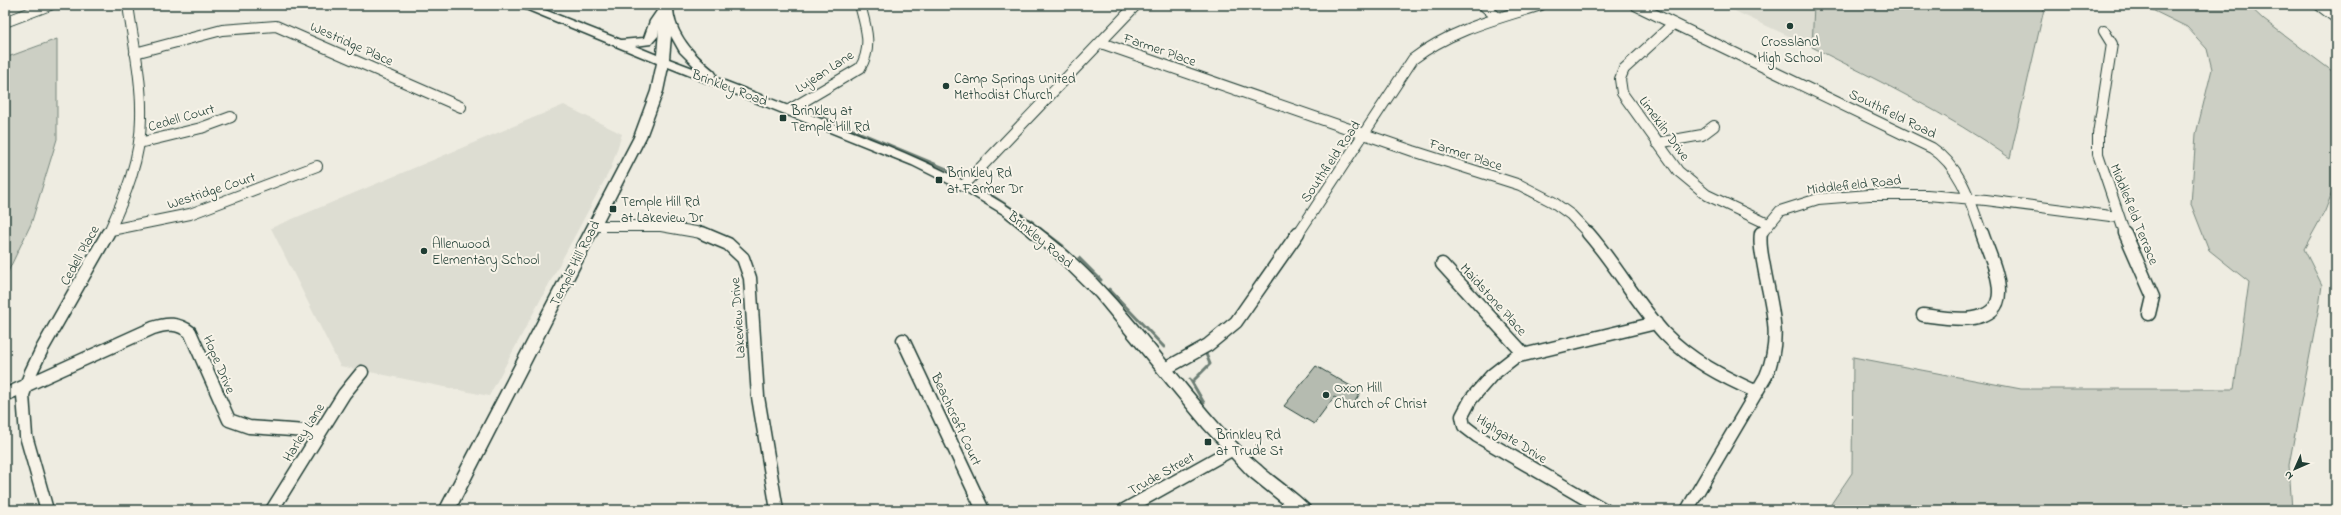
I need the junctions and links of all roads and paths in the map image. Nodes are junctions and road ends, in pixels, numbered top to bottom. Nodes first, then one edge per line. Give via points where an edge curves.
1 (50, 5) edge
2 (128, 5) edge
3 (522, 5) edge
4 (860, 5) edge
5 (1136, 5) edge
6 (1484, 5) edge
7 (1542, 5) edge
8 (1635, 5) edge
9 (2319, 5) edge
10 (667, 7) edge
11 (1498, 18) junction
12 (2336, 18) edge
13 (5, 22) edge
14 (1673, 24) junction
15 (2104, 30) dead end
16 (620, 43) junction
17 (1101, 43) junction
18 (135, 53) junction
19 (664, 61) junction
20 (724, 84) junction
21 (460, 107) dead end
22 (789, 110) junction
23 (231, 116) dead end
24 (1714, 126) dead end
25 (1365, 134) junction
26 (139, 143) junction
27 (1657, 143) junction
28 (317, 166) dead end
29 (964, 185) junction
30 (1969, 198) junction
31 (2118, 217) junction
32 (1766, 223) junction
33 (594, 226) junction
34 (111, 230) junction
35 (1442, 264) dead end
36 (2149, 314) dead end
37 (1923, 315) dead end
38 (1656, 323) junction
39 (903, 340) dead end
40 (1524, 354) junction
41 (1165, 369) junction
42 (362, 372) dead end
43 (27, 384) junction
44 (1757, 392) junction
45 (5, 395) edge
46 (320, 432) junction
47 (1233, 449) junction
48 (1127, 509) edge
49 (47, 510) edge
50 (272, 510) edge
51 (447, 510) edge
52 (777, 510) edge
53 (983, 510) edge
54 (1304, 510) edge
55 (1605, 510) edge
56 (1687, 510) edge

1 - 13 street
2 - 18 street, Cedell Place
3 - 16 main road, Brinkley Road
4 - 22 street, Lujean Lane via 869,44 866,61 855,71
5 - 17 street
6 - 11 street
7 - 11 street, Southfield Road
8 - 14 street, Southfield Road
9 - 12 street
10 - 16 main road via 656,21 652,36 647,41
10 - 19 main road, Temple Hill Road
10 - 20 main road via 677,42 696,64
11 - 25 street, Southfield Road via 1452,35 1419,53 1403,72
14 - 27 street, Limekiln Drive via 1624,69 1620,79 1622,93
14 - 30 street, Southfield Road via 1928,145 1954,168
15 - 31 street, Middlefield Terrace via 2112,44 2098,134 2098,154
16 - 19 main road, Brinkley Road
17 - 25 street, Farmer Place
17 - 29 street
18 - 21 street, Westridge Place via 217,32 254,26 276,26
18 - 26 street, Cedell Place via 142,97
19 - 20 main road, Brinkley Road
19 - 33 main road, Temple Hill Road via 657,92 640,137
20 - 22 main road, Brinkley Road
22 - 29 main road, Brinkley Road via 917,162
23 - 26 street, Cedell Court via 201,128
24 - 27 street via 1702,135
25 - 38 street, Farmer Place via 1516,185 1556,204 1585,227
25 - 41 street, Southfield Road via 1231,327 1207,346
26 - 34 street, Cedell Place via 134,169
27 - 32 street, Limekiln Drive via 1691,184 1719,201
28 - 34 street, Westridge Court via 190,214
29 - 41 main road, Brinkley Road via 1008,211 1064,257 1109,302
30 - 31 street, Middlefield Road
30 - 32 street, Middlefield Road via 1910,194 1822,200 1787,209
30 - 37 street, Southfield Road via 1999,295 1989,312 1973,318 1947,319
31 - 36 street, Middlefield Terrace via 2153,297
32 - 44 street via 1761,232 1761,250 1778,338 1771,367
33 - 51 main road, Temple Hill Road
33 - 52 street, Lakeview Drive via 681,228 700,232 724,240 745,260 750,278 758,397
34 - 43 street, Cedell Place via 42,348
35 - 40 street, Maidstone Place
38 - 40 street, Highgate Drive
38 - 44 street, Farmer Place via 1670,339 1702,363
39 - 53 street, Beachcraft Court
40 - 55 street, Highgate Drive via 1507,362 1472,397 1463,411 1462,423 1473,434 1504,453
41 - 47 main road, Brinkley Road via 1196,410
42 - 46 street, Harley Lane via 344,394
43 - 45 street, Hope Drive
43 - 46 street, Hope Drive via 172,322 190,332 229,420 249,427
43 - 49 street, Cedell Place via 23,395 23,419
44 - 56 street
46 - 50 street, Harley Lane
47 - 48 street, Trude Street
47 - 54 main road, Brinkley Road via 1280,494

